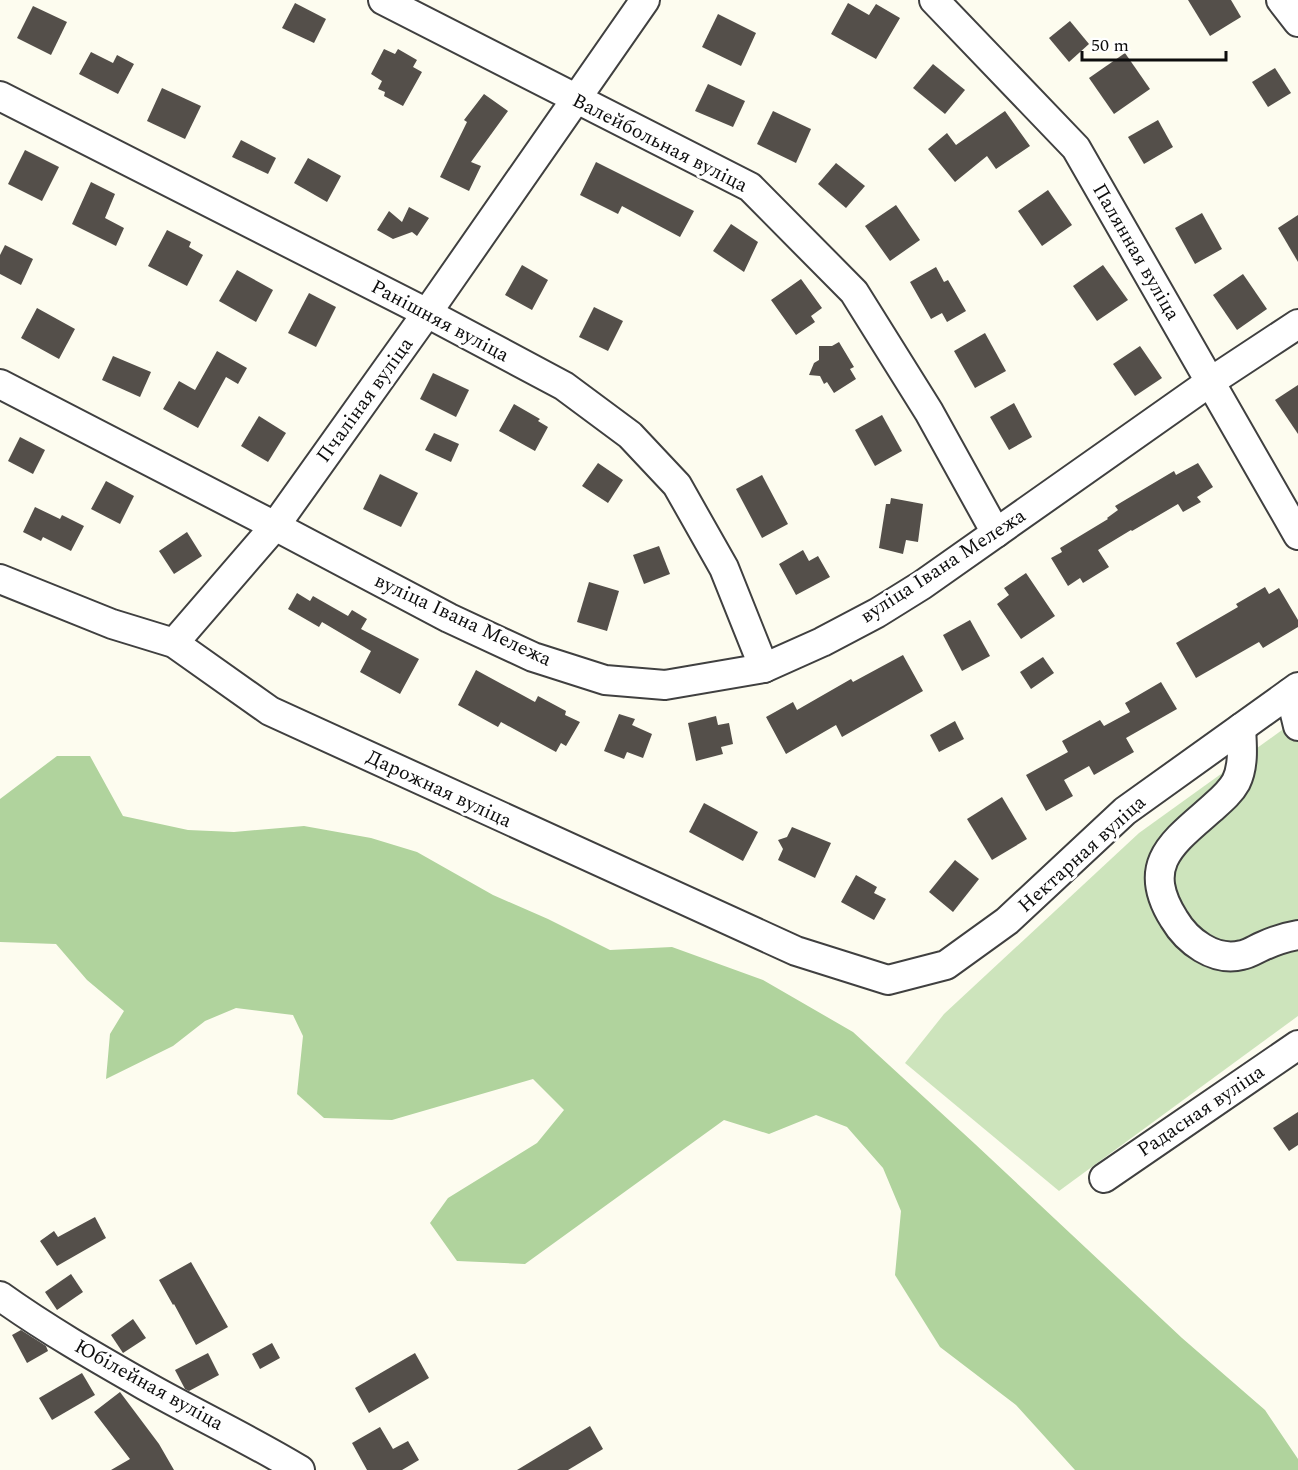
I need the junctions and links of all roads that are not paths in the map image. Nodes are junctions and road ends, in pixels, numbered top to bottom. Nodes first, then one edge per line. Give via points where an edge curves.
1 (383, 0) edge
2 (645, 0) edge
3 (934, 0) edge
4 (1281, 0) edge
5 (1298, 22) edge
6 (0, 96) edge
7 (576, 99) junction
8 (427, 313) junction
9 (1298, 324) edge
10 (1210, 382) junction
11 (0, 384) edge
12 (275, 526) junction
13 (996, 533) junction
14 (1298, 535) edge
15 (0, 579) edge
16 (174, 643) junction
17 (764, 668) junction
18 (1294, 690) edge
19 (1298, 726) edge
20 (1242, 728) junction
21 (1298, 935) edge
22 (888, 980) joint
23 (1298, 1045) edge
24 (1104, 1178) dead end
25 (0, 1296) edge
26 (300, 1470) edge

1 - 7 street, Валейбольная вуліца
2 - 7 street, Пчаліная вуліца
3 - 10 street, Палянная вуліца via 1076,147
4 - 5 street
6 - 8 street, Ранішняя вуліца
7 - 8 street, Пчаліная вуліца
7 - 13 street, Валейбольная вуліца via 750,187 854,292 929,412
8 - 12 street, Пчаліная вуліца
8 - 17 street, Ранішняя вуліца via 564,386 630,435 677,485 724,568
9 - 10 street, вуліца Івана Мележа
10 - 13 street, вуліца Івана Мележа
10 - 14 street, Палянная вуліца
11 - 12 street, вуліца Івана Мележа
12 - 16 street, Пчаліная вуліца
12 - 17 street, вуліца Івана Мележа via 501,643 605,680 665,685
13 - 17 street, вуліца Івана Мележа via 877,612
15 - 16 street, Дарожная вуліца via 112,624
16 - 22 street, Дарожная вуліца via 270,711 796,951
18 - 19 street
18 - 20 street, Нектарная вуліца
20 - 21 street via 1237,780 1230,792 1168,851 1161,871 1161,893 1181,931 1210,952 1244,955
20 - 22 street, Нектарная вуліца via 1125,811 1007,921 946,965
23 - 24 street, Радасная вуліца
25 - 26 street, Юбілейная вуліца via 143,1385

